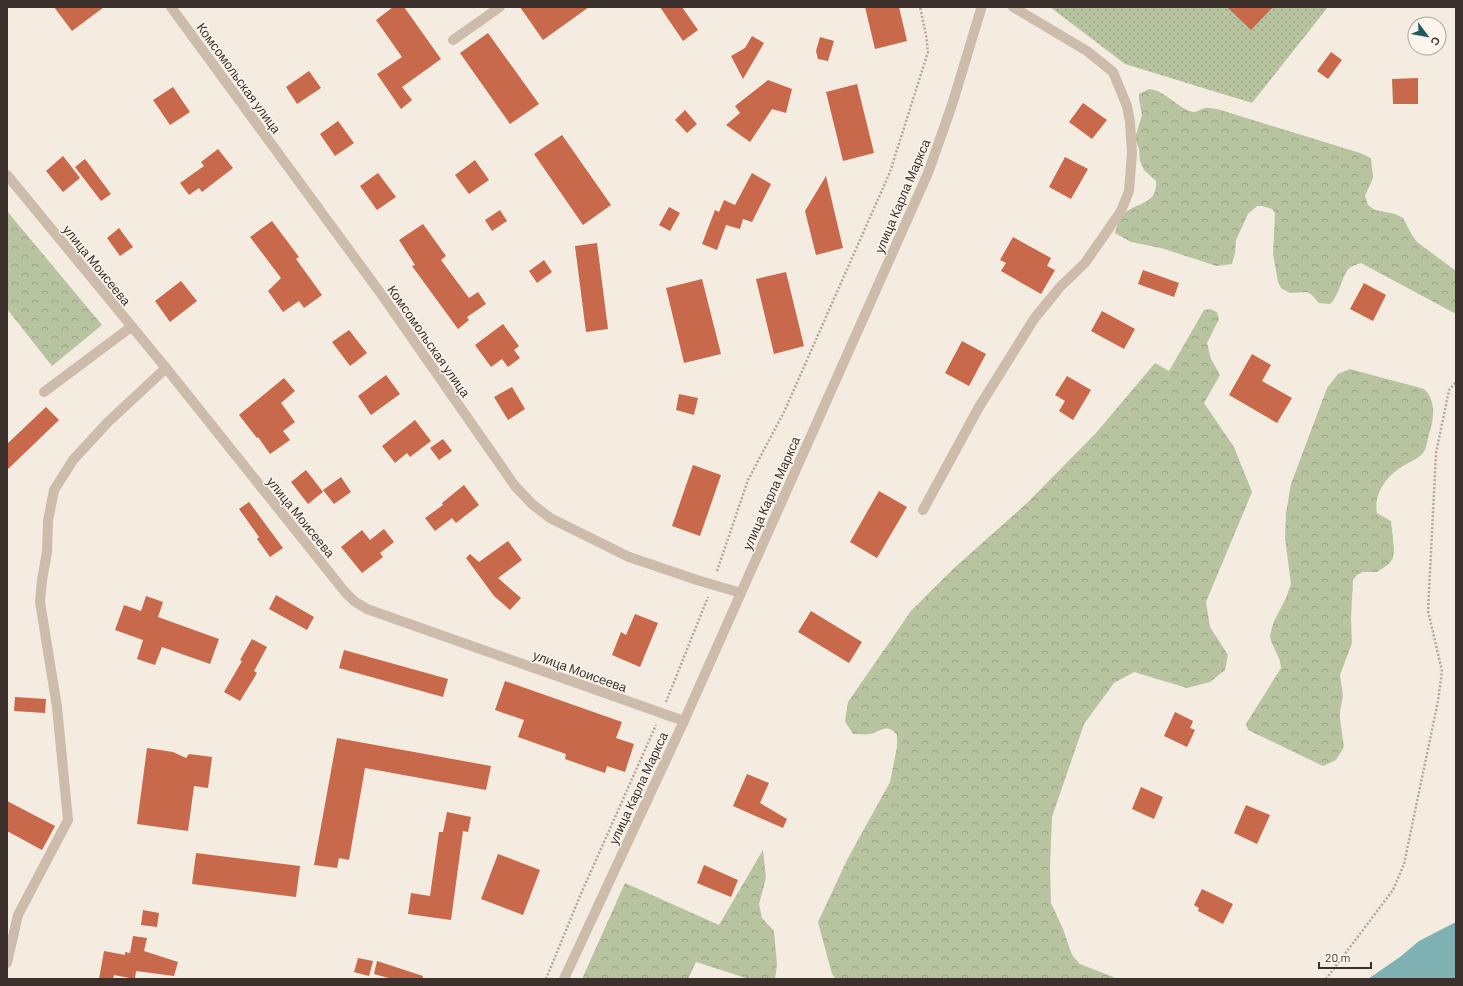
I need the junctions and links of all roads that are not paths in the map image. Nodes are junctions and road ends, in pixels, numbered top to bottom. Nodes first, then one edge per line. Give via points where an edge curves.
1 (171, 7) edge
2 (500, 7) edge
3 (1013, 7) edge
4 (981, 8) edge
5 (452, 40) dead end
6 (7, 175) edge
7 (131, 327) junction
8 (166, 368) junction
9 (44, 392) dead end
10 (923, 510) dead end
11 (741, 593) junction
12 (684, 721) junction
13 (7, 963) edge
14 (564, 979) edge

1 - 11 street, Комсомольская улица via 378,291 514,486 550,518 629,557
2 - 5 street
3 - 10 street via 1087,51 1113,72 1127,106 1130,122 1132,153 1129,190 1121,211 1089,258 1060,287 1034,319 979,407
4 - 11 street, улица Карла Маркса via 952,105 928,173
6 - 7 street, улица Моисеева
7 - 8 street, улица Моисеева
7 - 9 street
8 - 12 street, улица Моисеева via 354,601 367,609
8 - 13 street via 108,422 73,460 54,490 48,521 47,552 40,602 57,707 68,820 18,915
11 - 12 street, улица Карла Маркса
12 - 14 street, улица Карла Маркса

